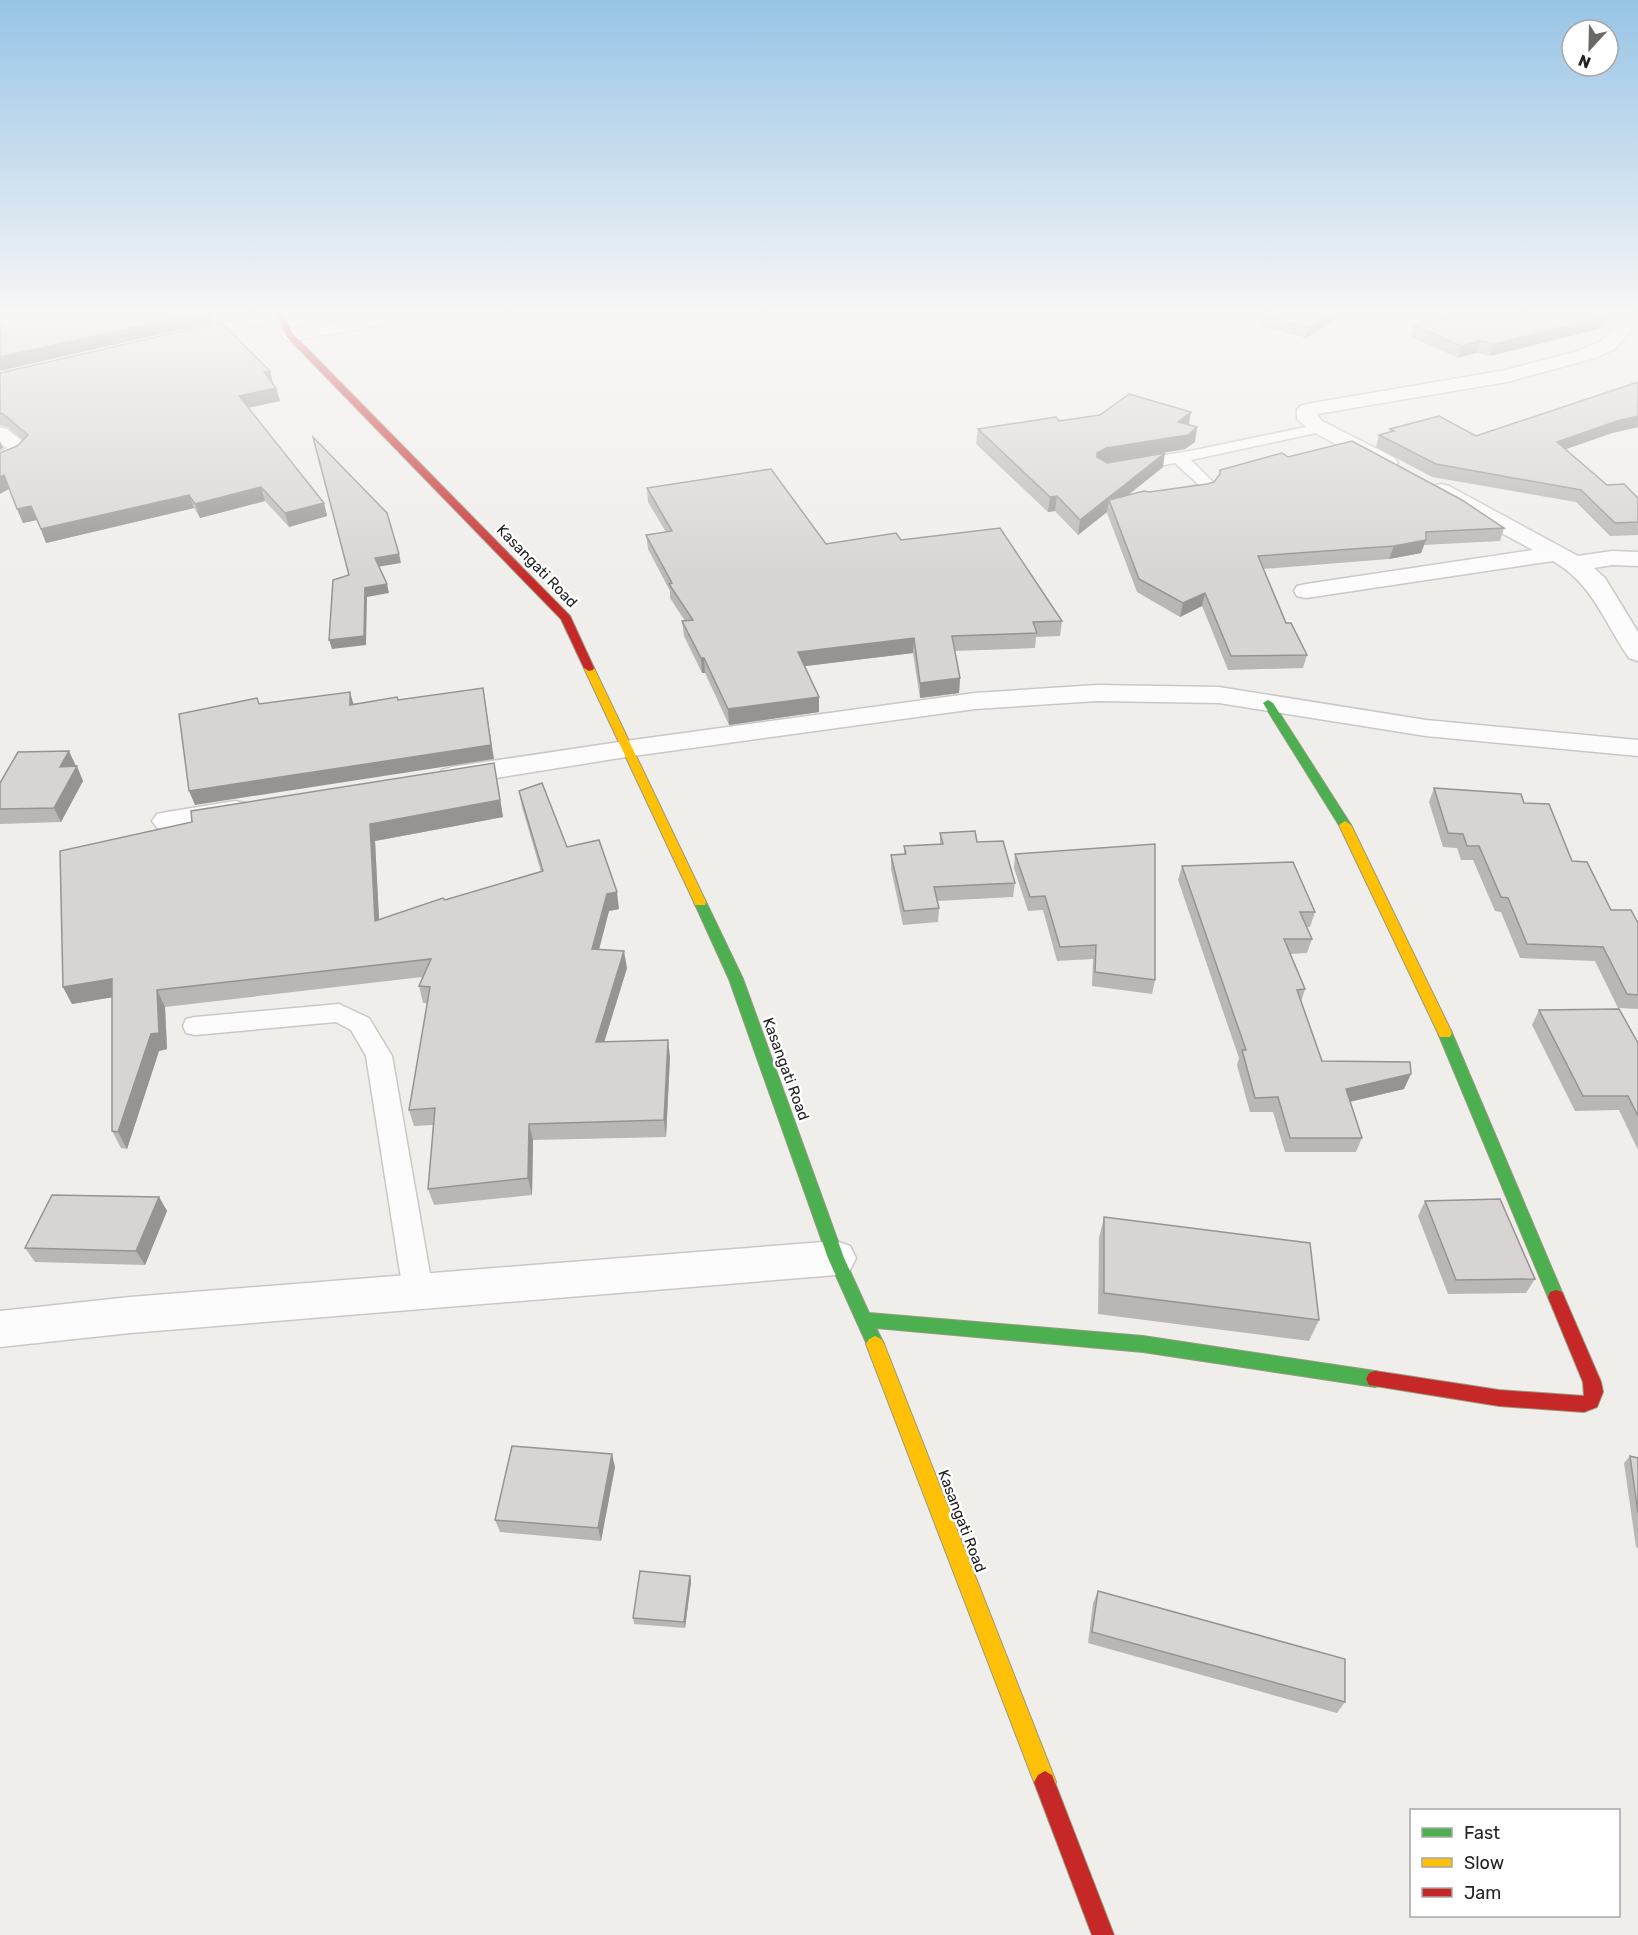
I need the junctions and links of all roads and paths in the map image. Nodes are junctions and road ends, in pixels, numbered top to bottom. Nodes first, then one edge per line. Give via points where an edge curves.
1 (356, 402) edge
2 (1353, 402) edge
3 (1320, 428) junction
4 (0, 433) edge
5 (1179, 458) junction
6 (3, 459) edge
7 (1114, 468) edge
8 (1405, 472) edge
9 (1425, 483) edge
10 (1169, 495) edge
11 (1566, 559) junction
12 (1638, 559) edge
13 (1306, 591) dead end
14 (1638, 653) edge
15 (1268, 703) junction
16 (1638, 748) edge
17 (626, 749) junction
18 (426, 780) edge
19 (261, 806) edge
20 (167, 821) dead end
21 (195, 1026) dead end
22 (836, 1258) junction
23 (418, 1291) junction
24 (865, 1320) junction
25 (0, 1329) edge
26 (1103, 1935) edge

1 - 17 street, Kasangati Road via 566,618
2 - 3 street via 1308,410 1307,419
3 - 5 lane
3 - 8 street
4 - 6 street via 21,448
5 - 7 lane
5 - 10 lane via 1208,486
9 - 11 street
11 - 12 street
11 - 13 street
11 - 14 street via 1596,583
15 - 16 street via 1426,728
15 - 17 street via 1219,695 1097,693 975,701
15 - 24 street via 1342,819 1452,1048 1592,1382 1591,1401 1584,1404 1499,1398 1143,1344
17 - 18 street
17 - 22 street, Kasangati Road via 736,979
19 - 20 street
21 - 23 lane via 339,1013 360,1024 379,1056
22 - 23 street
22 - 24 street, Kasangati Road
23 - 25 street
24 - 26 street, Kasangati Road

